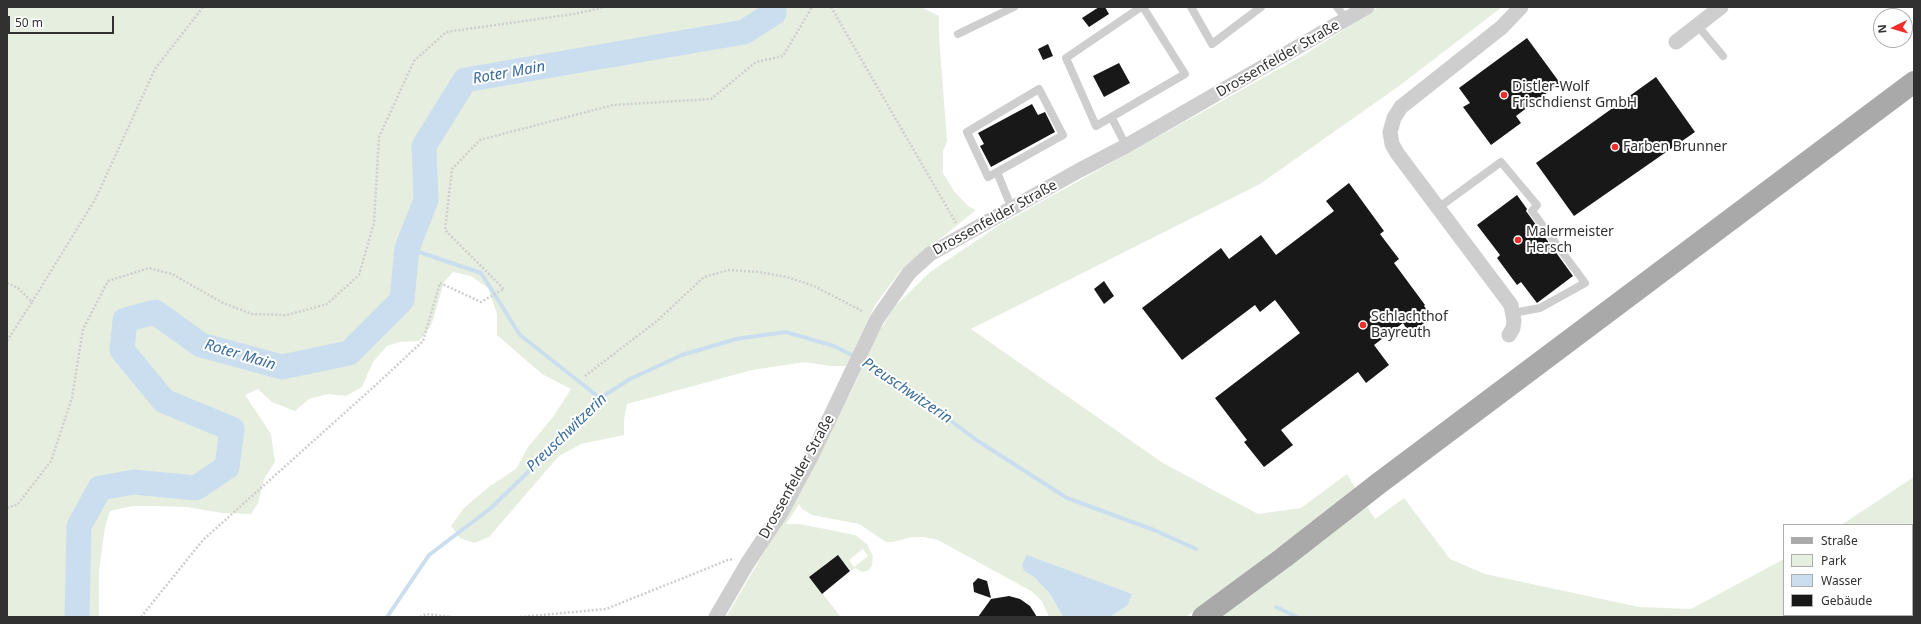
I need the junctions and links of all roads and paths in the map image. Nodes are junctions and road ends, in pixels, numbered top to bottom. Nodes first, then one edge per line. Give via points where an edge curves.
1 (203, 7) edge
2 (606, 7) edge
3 (812, 7) edge
4 (831, 7) edge
5 (1014, 7) edge
6 (1142, 7) edge
7 (1191, 7) edge
8 (1262, 7) edge
9 (1338, 7) edge
10 (1367, 7) edge
11 (1521, 7) edge
12 (1721, 7) edge
13 (1347, 20) junction
14 (1697, 25) junction
15 (958, 34) dead end
16 (1676, 42) dead end
17 (1723, 56) dead end
18 (1914, 82) edge
19 (1112, 118) junction
20 (1126, 146) junction
21 (997, 172) junction
22 (1012, 208) junction
23 (1438, 208) junction
24 (963, 236) junction
25 (7, 283) edge
26 (32, 302) junction
27 (1513, 312) junction
28 (875, 323) junction
29 (1509, 335) dead end
30 (7, 341) edge
31 (585, 376) dead end
32 (7, 508) edge
33 (752, 557) junction
34 (140, 617) edge
35 (420, 617) edge
36 (452, 617) edge
37 (520, 617) edge
38 (716, 617) edge
39 (1203, 617) edge

1 - 26 path via 155,69 96,198
2 - 32 path via 446,32 414,61 379,137 374,223 359,276 327,304 287,315 252,314 223,303 172,274 149,268 108,281 83,329 72,398 51,461 18,504
3 - 34 path via 783,56 756,62 711,99 613,105 480,140 452,168 445,230 504,289 480,302 440,283 423,341 203,540
4 - 24 path
5 - 15 lane
6 - 19 lane via 1185,74
6 - 19 lane via 1066,58 1096,126
7 - 8 lane via 1212,44
9 - 13 lane
10 - 13 street, Drossenfelder Straße
11 - 23 street via 1496,31 1401,107 1394,118 1390,132 1392,144
12 - 14 street
13 - 20 street, Drossenfelder Straße
14 - 16 street
14 - 17 lane
18 - 39 main road
19 - 20 lane
20 - 22 street, Drossenfelder Straße
21 - 21 lane via 1063,135 1039,89 967,132 988,177
21 - 22 lane
22 - 24 street, Drossenfelder Straße
23 - 27 street
23 - 27 lane via 1501,162 1537,205 1532,211 1585,283 1540,308
24 - 28 street, Drossenfelder Straße via 930,254 909,273
25 - 26 path via 18,288
26 - 30 path
27 - 29 street via 1513,328
28 - 31 path via 814,286 758,272 728,270 704,277 657,321
28 - 33 street, Drossenfelder Straße via 812,457 778,518
33 - 37 path via 728,560 606,609
33 - 38 street, Drossenfelder Straße
35 - 36 path via 426,614

